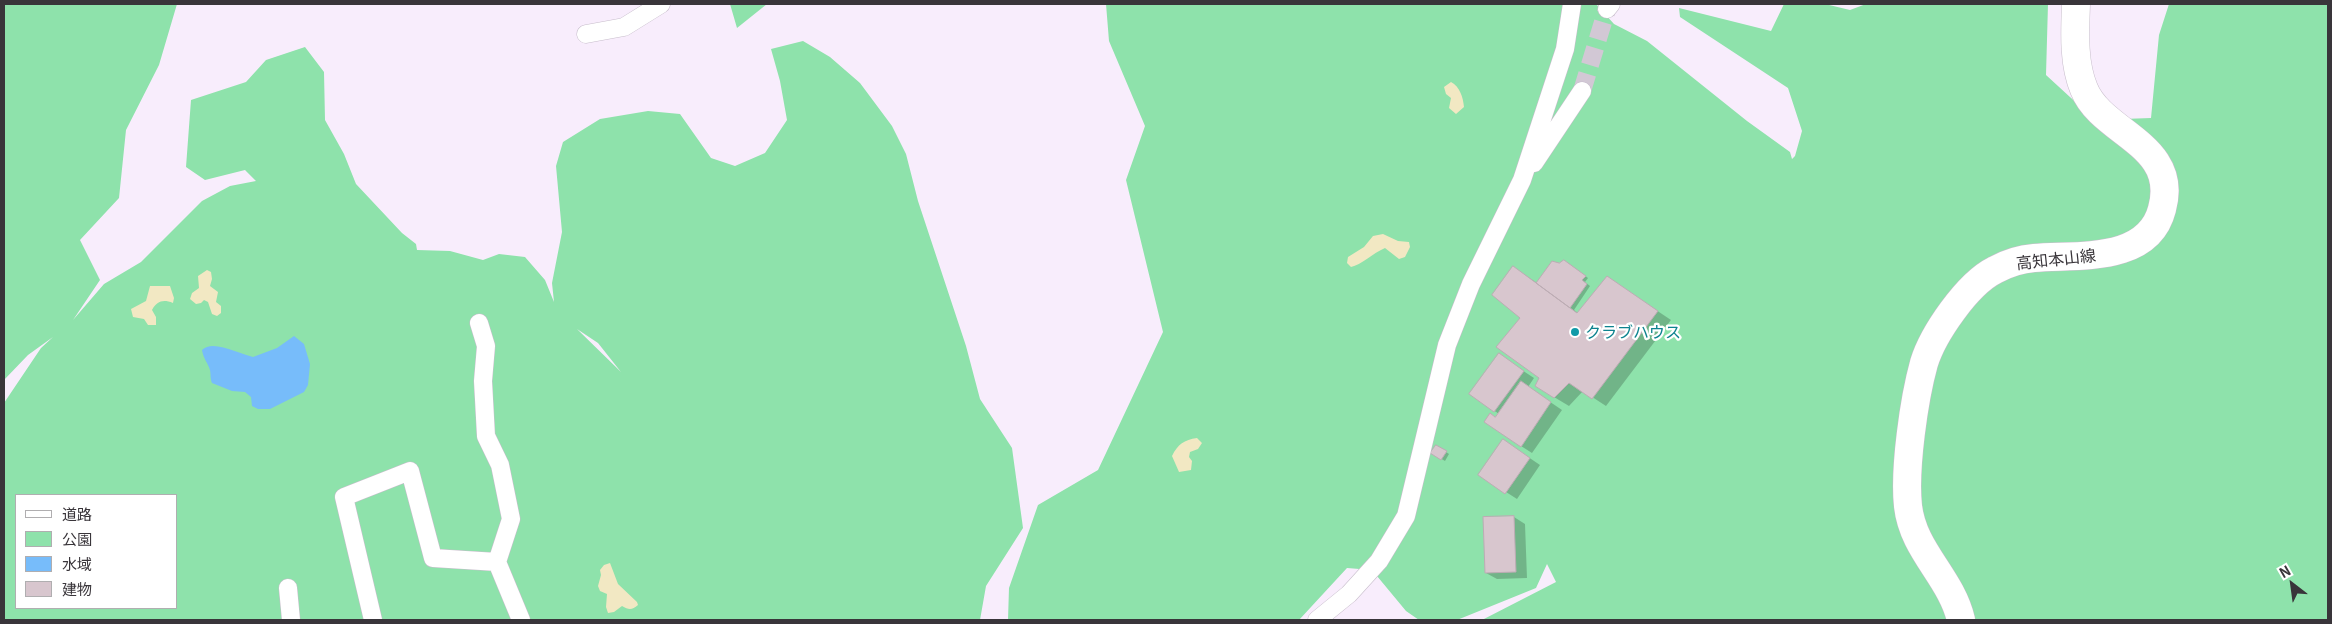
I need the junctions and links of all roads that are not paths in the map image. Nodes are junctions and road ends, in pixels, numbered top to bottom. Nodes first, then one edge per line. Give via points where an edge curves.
1 (661, 4) edge
2 (1572, 4) edge
3 (2076, 4) edge
4 (586, 34) dead end
5 (1582, 91) tunnel mouth
6 (1522, 180) junction
7 (479, 323) dead end
8 (497, 562) junction
9 (288, 588) dead end
10 (291, 620) edge
11 (373, 620) edge
12 (521, 620) edge
13 (1317, 620) edge
14 (1961, 620) edge

1 - 4 street via 624,27
2 - 6 street via 1565,50
3 - 14 main road, 高知本山線 via 2075,38 2084,90 2101,112 2151,154 2164,184 2163,208 2148,235 2119,250 2032,258 1994,270 1971,288 1940,328 1924,362 1918,393 1910,453 1908,504 1913,532 1955,598
5 - 6 street
6 - 13 street via 1471,284 1447,346 1406,516 1379,561 1349,594
7 - 8 street via 486,346 483,381 486,436 500,466 512,519
8 - 11 street via 433,558 410,471 344,496
8 - 12 street
9 - 10 street

